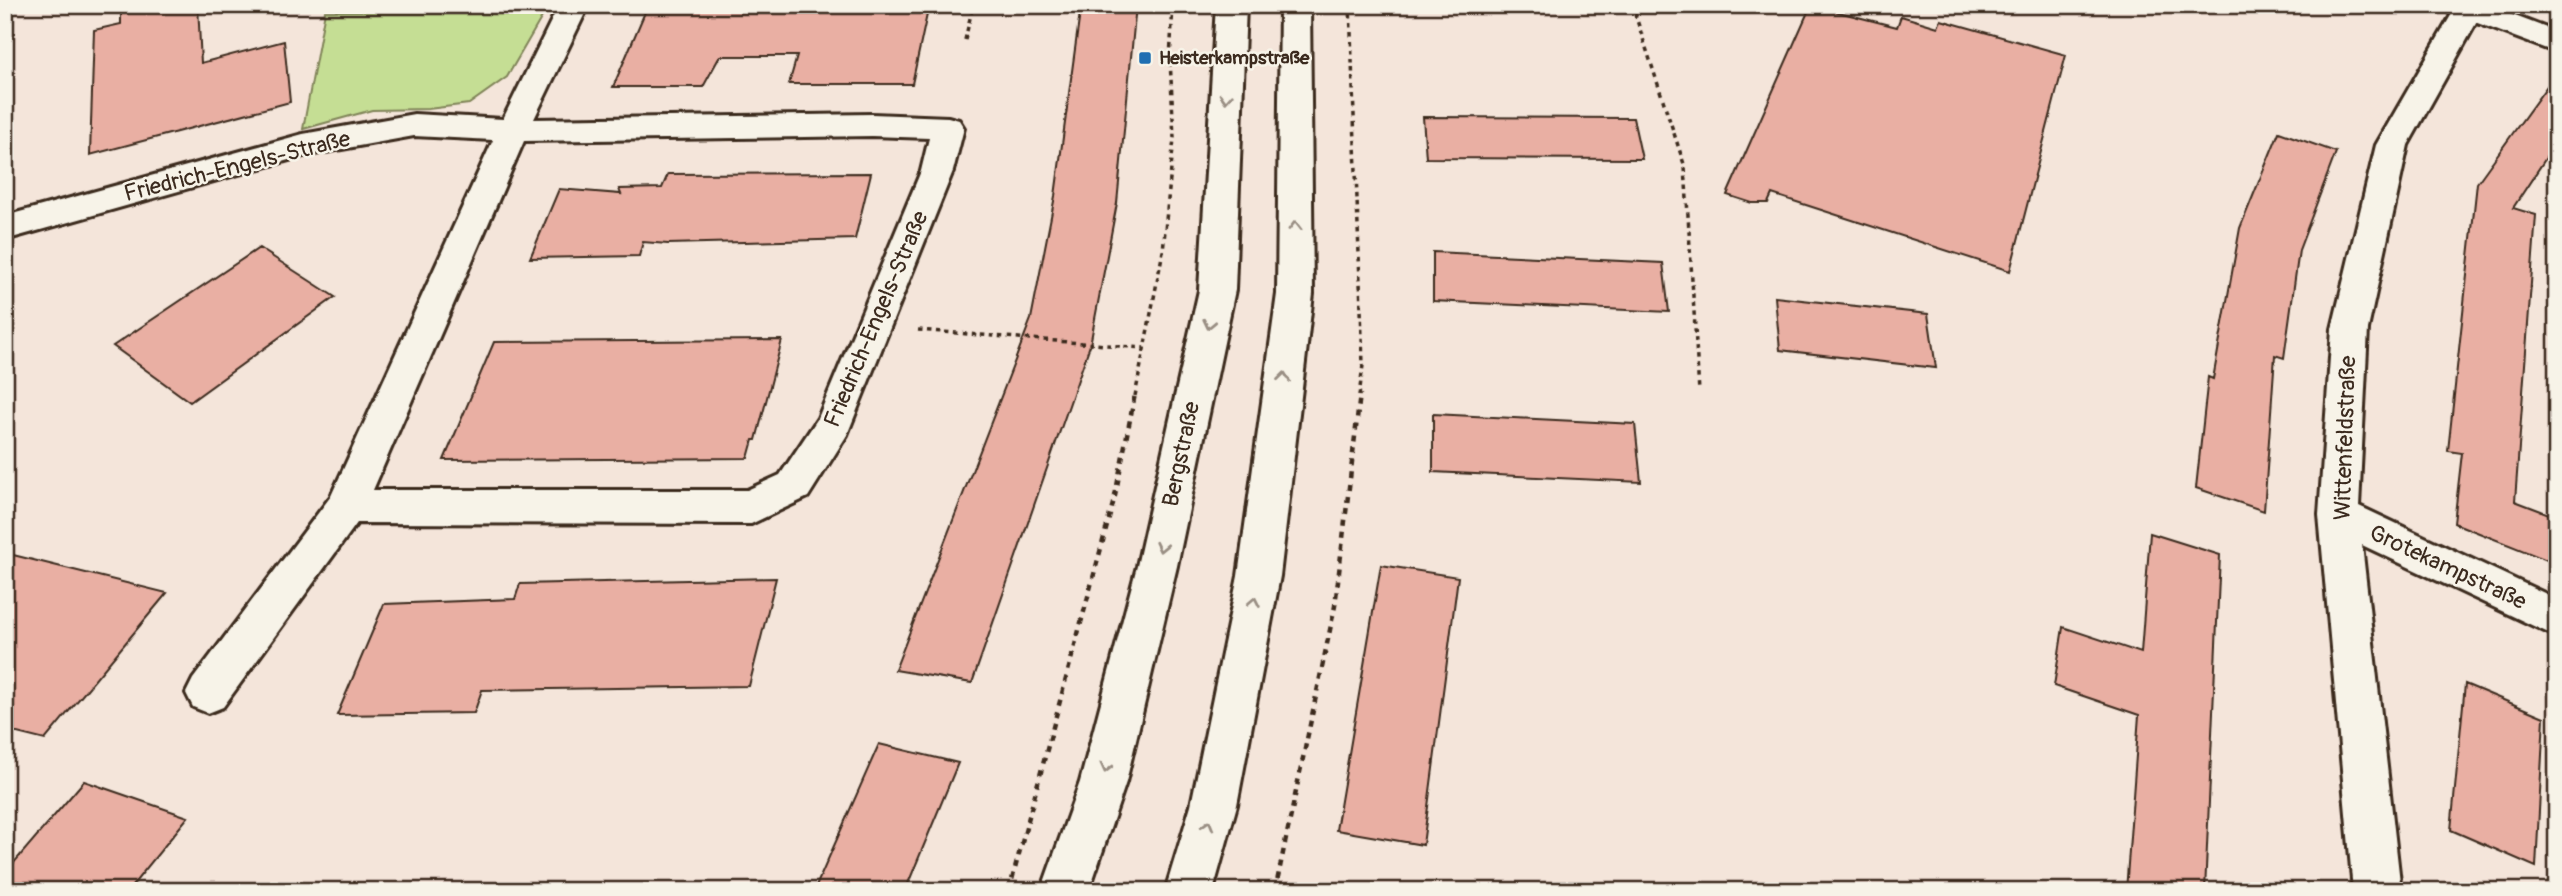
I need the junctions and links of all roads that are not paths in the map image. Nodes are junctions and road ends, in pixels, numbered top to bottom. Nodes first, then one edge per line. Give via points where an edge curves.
1 (574, 5) edge
2 (1231, 5) edge
3 (1295, 5) edge
4 (2463, 7) edge
5 (2557, 43) edge
6 (513, 130) junction
7 (5, 228) edge
8 (346, 506) junction
9 (2339, 515) junction
10 (2557, 619) edge
11 (208, 693) dead end
12 (1065, 891) edge
13 (1189, 891) edge
14 (2377, 891) edge

1 - 6 street
2 -> 12 street, Bergstraße via 1217,290 1157,566 1103,782
13 -> 3 street via 1214,805 1259,576 1293,306
4 - 5 street
4 - 9 street, Wittenfeldstraße via 2392,145 2350,329
6 - 7 street, Friedrich-Engels-Straße via 414,125 303,145
6 - 8 street
6 - 8 street, Friedrich-Engels-Straße via 948,128 937,171 835,424 794,486 751,507
8 - 11 street
9 - 10 street, Grotekampstraße
9 - 14 street, Wittenfeldstraße

